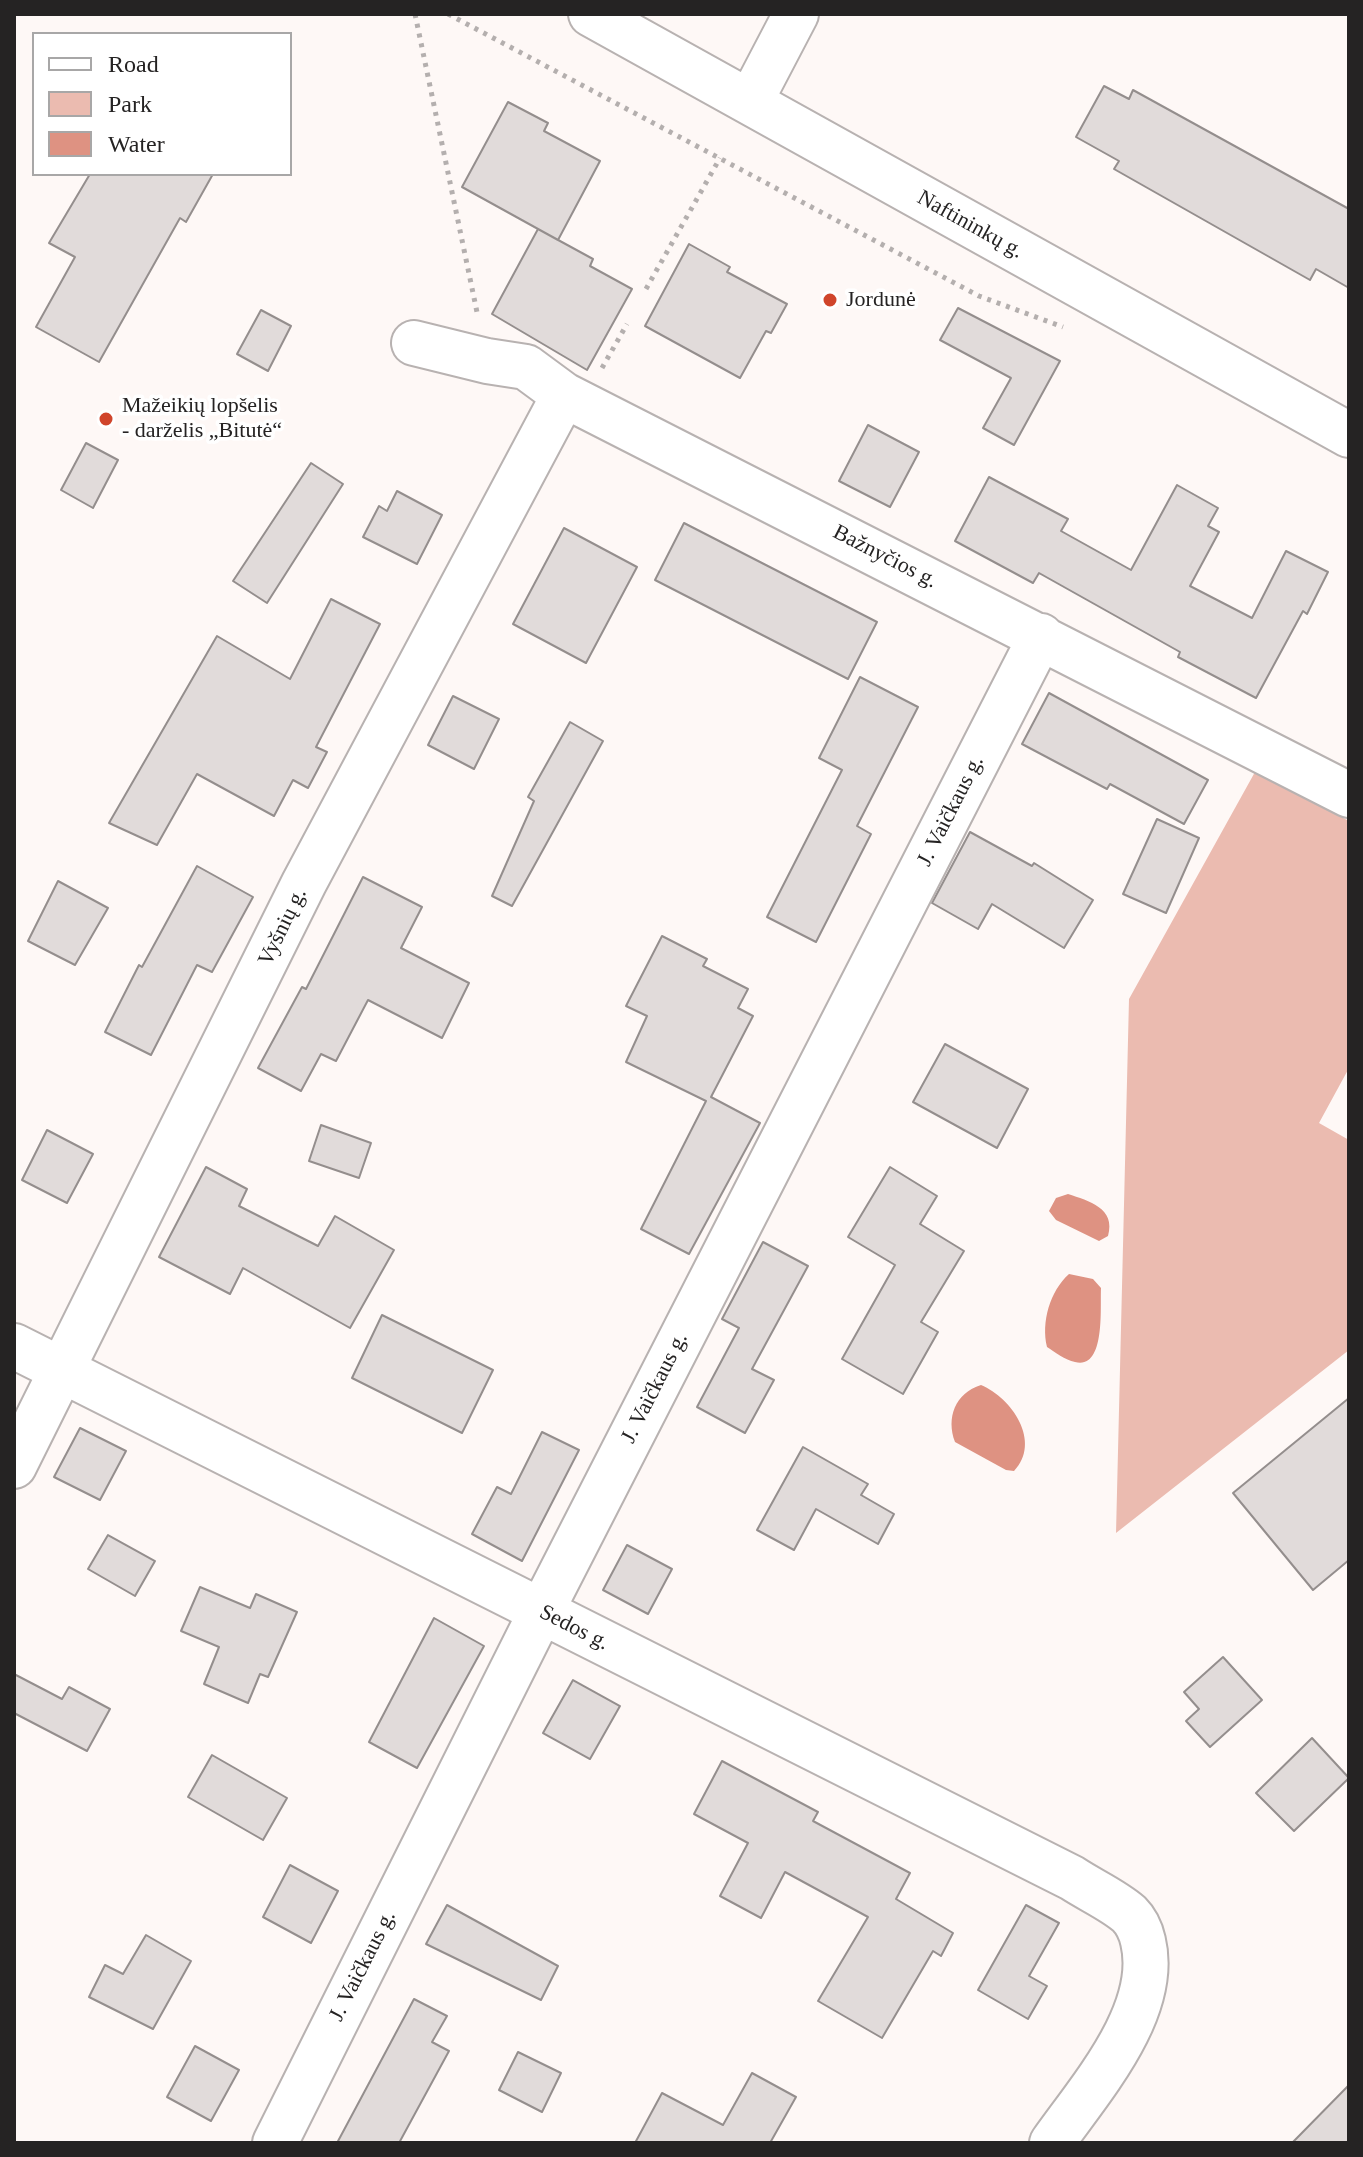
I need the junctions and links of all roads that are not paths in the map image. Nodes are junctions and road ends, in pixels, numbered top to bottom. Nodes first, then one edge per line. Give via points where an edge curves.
1 (591, 14) edge
2 (796, 14) edge
3 (750, 102) junction
4 (414, 343) dead end
5 (573, 399) junction
6 (1349, 435) edge
7 (1041, 636) junction
8 (1346, 787) edge
9 (14, 1346) edge
10 (63, 1372) junction
11 (14, 1466) edge
12 (541, 1612) junction
13 (275, 2143) edge
14 (1052, 2143) edge

1 - 3 street, Naftininkų g.
2 - 3 street
3 - 6 street, Naftininkų g.
4 - 5 street, Bažnyčios g. via 526,367
5 - 7 street, Bažnyčios g.
5 - 10 street, Vyšnių g. via 304,883
7 - 8 street, Bažnyčios g.
7 - 12 street, J. Vaičkaus g.
9 - 10 street, Sedos g.
10 - 11 street, Vyšnių g.
10 - 12 street, Sedos g.
12 - 13 street, J. Vaičkaus g.
12 - 14 street, Sedos g. via 1072,1878 1131,1915 1147,1957 1144,1989 1107,2065

